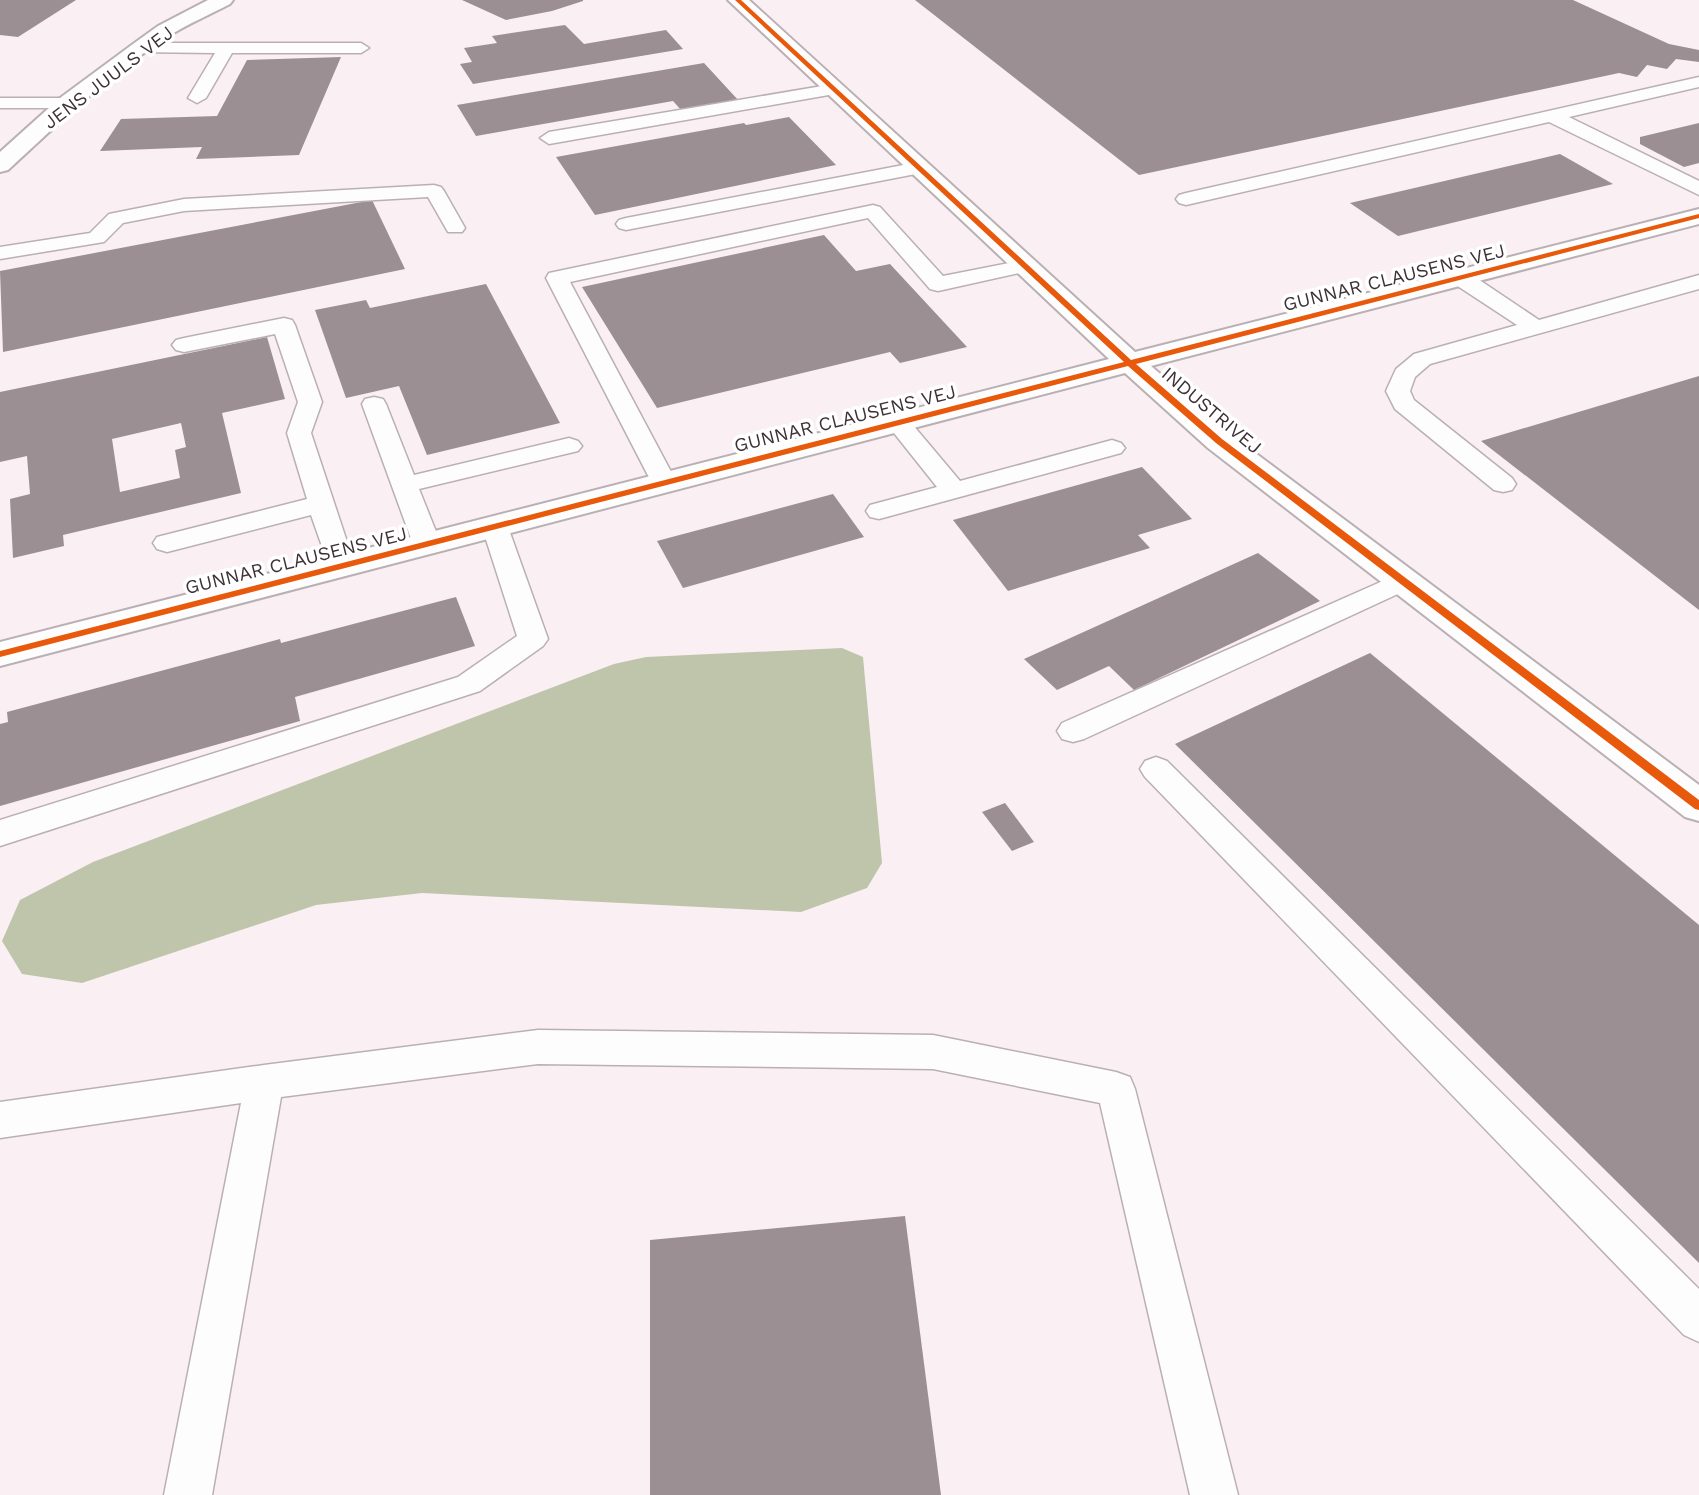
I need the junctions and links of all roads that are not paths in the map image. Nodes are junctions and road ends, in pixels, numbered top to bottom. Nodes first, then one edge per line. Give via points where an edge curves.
1 (223, 0) edge
2 (738, 0) edge
3 (140, 48) junction
4 (226, 48) junction
5 (361, 48) dead end
6 (1699, 82) edge
7 (834, 89) junction
8 (197, 97) dead end
9 (0, 103) edge
10 (68, 103) junction
11 (1552, 116) junction
12 (548, 138) dead end
13 (0, 164) edge
14 (919, 168) junction
15 (1699, 188) edge
16 (1186, 199) dead end
17 (1699, 216) edge
18 (626, 224) dead end
19 (455, 228) dead end
20 (0, 253) edge
21 (1024, 266) junction
22 (1461, 278) junction
23 (1699, 282) edge
24 (1536, 328) junction
25 (184, 345) dead end
26 (1129, 363) junction
27 (374, 404) dead end
28 (898, 423) junction
29 (569, 446) dead end
30 (1112, 448) dead end
31 (664, 483) junction
32 (1503, 484) dead end
33 (404, 485) junction
34 (954, 491) junction
35 (321, 504) junction
36 (879, 511) dead end
37 (495, 527) junction
38 (167, 543) dead end
39 (426, 544) junction
40 (341, 566) junction
41 (1403, 581) junction
42 (0, 654) edge
43 (1073, 731) dead end
44 (1157, 769) dead end
45 (1699, 806) edge
46 (0, 833) edge
47 (264, 1082) junction
48 (0, 1120) edge
49 (1699, 1320) edge
50 (188, 1495) edge
51 (1214, 1495) edge

1 - 3 street, JENS JUULS VEJ
2 - 7 street, INDUSTRIVEJ
3 - 4 lane
3 - 10 street, JENS JUULS VEJ
4 - 5 lane
4 - 8 lane
6 - 11 lane
7 - 12 lane
7 - 14 street, INDUSTRIVEJ
9 - 10 lane
10 - 13 street, JENS JUULS VEJ
11 - 15 lane
11 - 16 lane
14 - 18 lane
14 - 21 street, INDUSTRIVEJ
17 - 22 street, GUNNAR CLAUSENS VEJ
19 - 20 lane via 434,191 184,205 116,218 97,238
21 - 26 street, INDUSTRIVEJ
21 - 31 lane via 938,284 873,211 557,278
22 - 24 lane
22 - 26 street, GUNNAR CLAUSENS VEJ
23 - 24 lane
24 - 32 lane via 1422,359 1404,374 1398,391 1404,404
25 - 35 lane via 284,325 310,402 299,433
26 - 28 street, GUNNAR CLAUSENS VEJ
26 - 41 street, INDUSTRIVEJ via 1219,441
27 - 33 lane
28 - 31 street, GUNNAR CLAUSENS VEJ
28 - 34 lane
29 - 33 lane
30 - 34 lane
31 - 37 street, GUNNAR CLAUSENS VEJ
33 - 39 lane
34 - 36 lane
35 - 38 lane
35 - 40 lane
37 - 39 street, GUNNAR CLAUSENS VEJ
37 - 46 lane via 533,639 469,684
39 - 40 street, GUNNAR CLAUSENS VEJ
40 - 42 street, GUNNAR CLAUSENS VEJ
41 - 43 lane
41 - 45 street, INDUSTRIVEJ
44 - 49 lane
47 - 48 lane
47 - 50 lane
47 - 51 lane via 538,1047 933,1052 1116,1088

